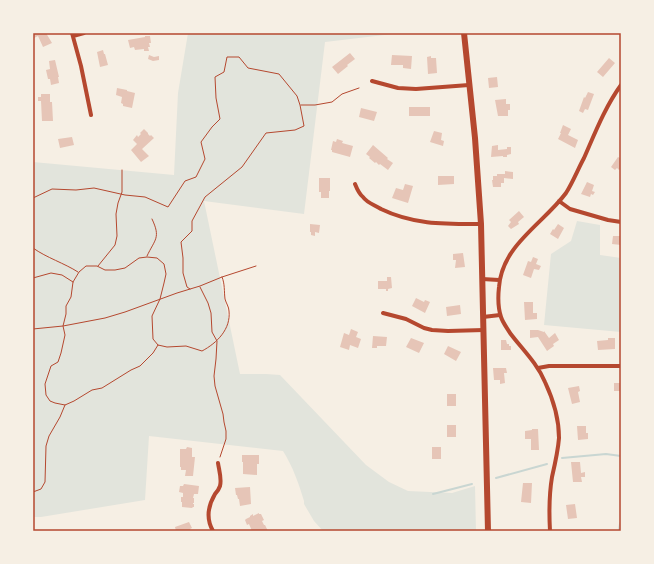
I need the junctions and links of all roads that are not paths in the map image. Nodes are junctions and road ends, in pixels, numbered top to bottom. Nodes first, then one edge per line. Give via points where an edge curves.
1 (84, 33) edge
2 (464, 33) edge
3 (72, 34) edge
4 (372, 81) dead end
5 (469, 85) junction
6 (621, 85) edge
7 (91, 115) dead end
8 (355, 184) dead end
9 (559, 201) junction
10 (621, 222) edge
11 (481, 224) junction
12 (482, 279) junction
13 (499, 280) junction
14 (383, 314) dead end
15 (500, 316) junction
16 (483, 317) junction
17 (484, 330) junction
18 (621, 366) edge
19 (538, 368) junction
20 (218, 463) road end
21 (213, 531) edge
22 (488, 531) edge
23 (550, 531) edge

1 - 3 street
2 - 5 main road
3 - 7 street
4 - 5 street via 398,88 416,89
5 - 11 main road
6 - 9 street via 606,109 569,187
8 - 11 street via 366,201 404,218 435,223
9 - 10 street via 570,209
9 - 13 street via 511,252
11 - 12 main road
12 - 13 street
12 - 16 main road
13 - 15 street
14 - 17 street via 406,319 432,330
15 - 16 street
15 - 19 street via 517,343
16 - 17 main road
17 - 22 main road
18 - 19 street
19 - 23 street via 550,394 559,435 550,495
20 - 21 street via 220,485 208,514

